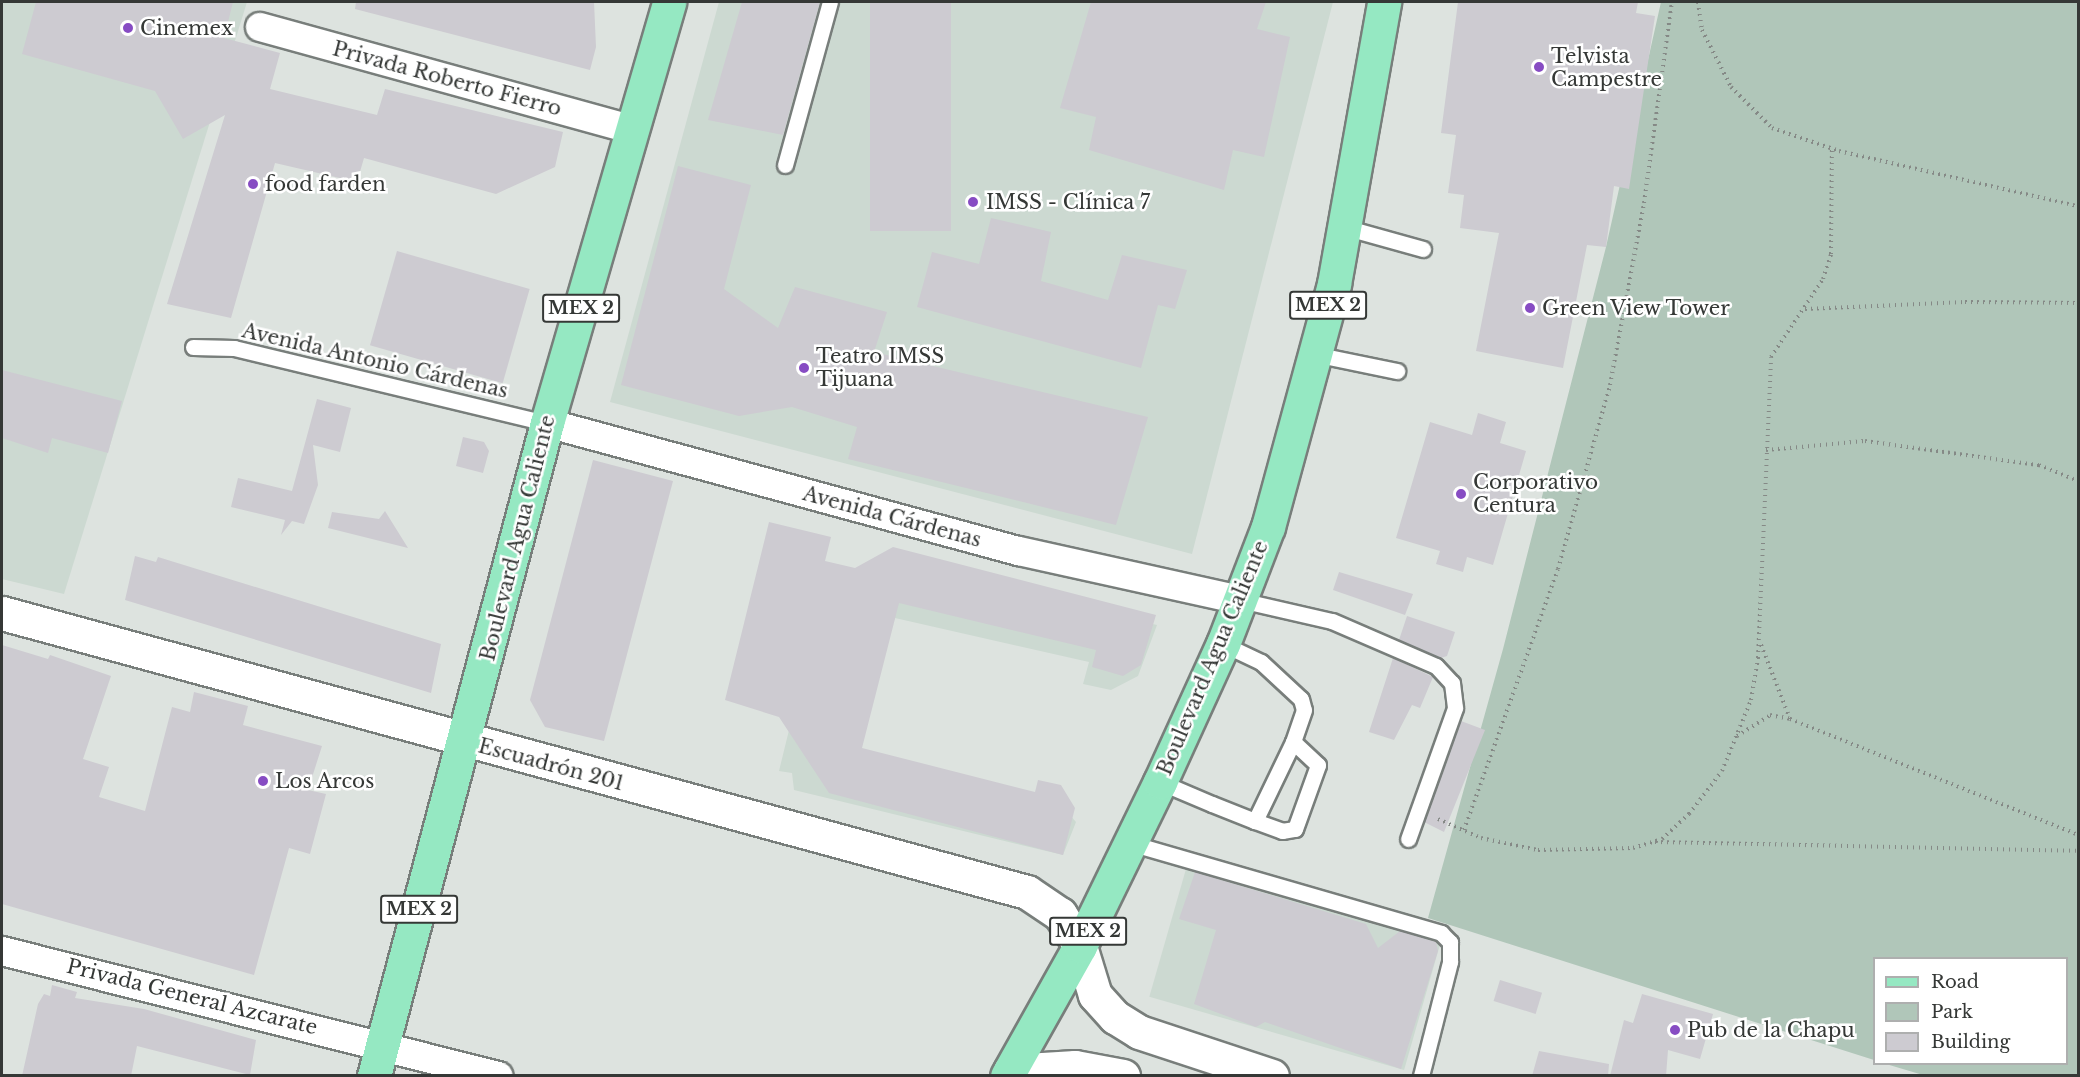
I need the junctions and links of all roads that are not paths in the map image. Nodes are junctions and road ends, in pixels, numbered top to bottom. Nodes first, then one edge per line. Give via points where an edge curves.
1 (669, 2) edge
2 (830, 2) edge
3 (1384, 2) edge
4 (260, 27) dead end
5 (633, 130) junction
6 (785, 165) dead end
7 (1344, 228) junction
8 (1423, 249) dead end
9 (193, 348) dead end
10 (1314, 354) junction
11 (1397, 372) dead end
12 (547, 423) junction
13 (1240, 600) junction
14 (2, 613) edge
15 (1223, 644) junction
16 (465, 742) junction
17 (1293, 742) junction
18 (1160, 782) junction
19 (1255, 821) junction
20 (1408, 839) dead end
21 (1130, 843) junction
22 (1080, 946) junction
23 (2, 951) edge
24 (382, 1043) junction
25 (1008, 1073) edge
26 (374, 1076) edge
27 (498, 1076) edge
28 (1123, 1076) edge
29 (1272, 1076) edge
30 (1421, 1076) edge

1 - 5 main road, Boulevard Agua Caliente / MEX 2
2 - 6 lane
3 - 7 main road, Boulevard Agua Caliente / MEX 2
4 - 5 street, Privada Roberto Fierro
5 - 12 main road, Boulevard Agua Caliente / MEX 2
7 - 8 lane
7 - 10 main road, Boulevard Agua Caliente / MEX 2
9 - 12 lane, Avenida Antonio Cárdenas via 243,350
10 - 11 lane
10 - 13 main road, Boulevard Agua Caliente / MEX 2 via 1269,527
12 - 13 street, Avenida Cárdenas via 1019,552
12 - 16 main road, Boulevard Agua Caliente / MEX 2
13 - 15 main road, Boulevard Agua Caliente / MEX 2
13 - 20 lane via 1332,621 1436,666 1452,683 1455,708
14 - 16 street, Escuadrón 201
15 - 17 lane via 1268,668 1300,699 1304,710
15 - 18 main road, Boulevard Agua Caliente / MEX 2
16 - 22 street, Escuadrón 201 via 1027,892 1060,914
16 - 24 main road, Boulevard Agua Caliente / MEX 2
17 - 19 lane
17 - 19 lane via 1318,765 1294,830 1282,831
18 - 19 lane
18 - 21 main road, Boulevard Agua Caliente / MEX 2
21 - 22 main road, Boulevard Agua Caliente / MEX 2
21 - 30 lane via 1440,933 1450,942 1450,962
22 - 25 main road, Boulevard Agua Caliente / MEX 2
22 - 29 street, Escuadrón 201 via 1095,995 1115,1017 1139,1032
23 - 24 street, Privada General Azcarate
24 - 26 main road, Boulevard Agua Caliente / MEX 2
24 - 27 street, Privada General Azcarate
25 - 28 street via 1075,1067

